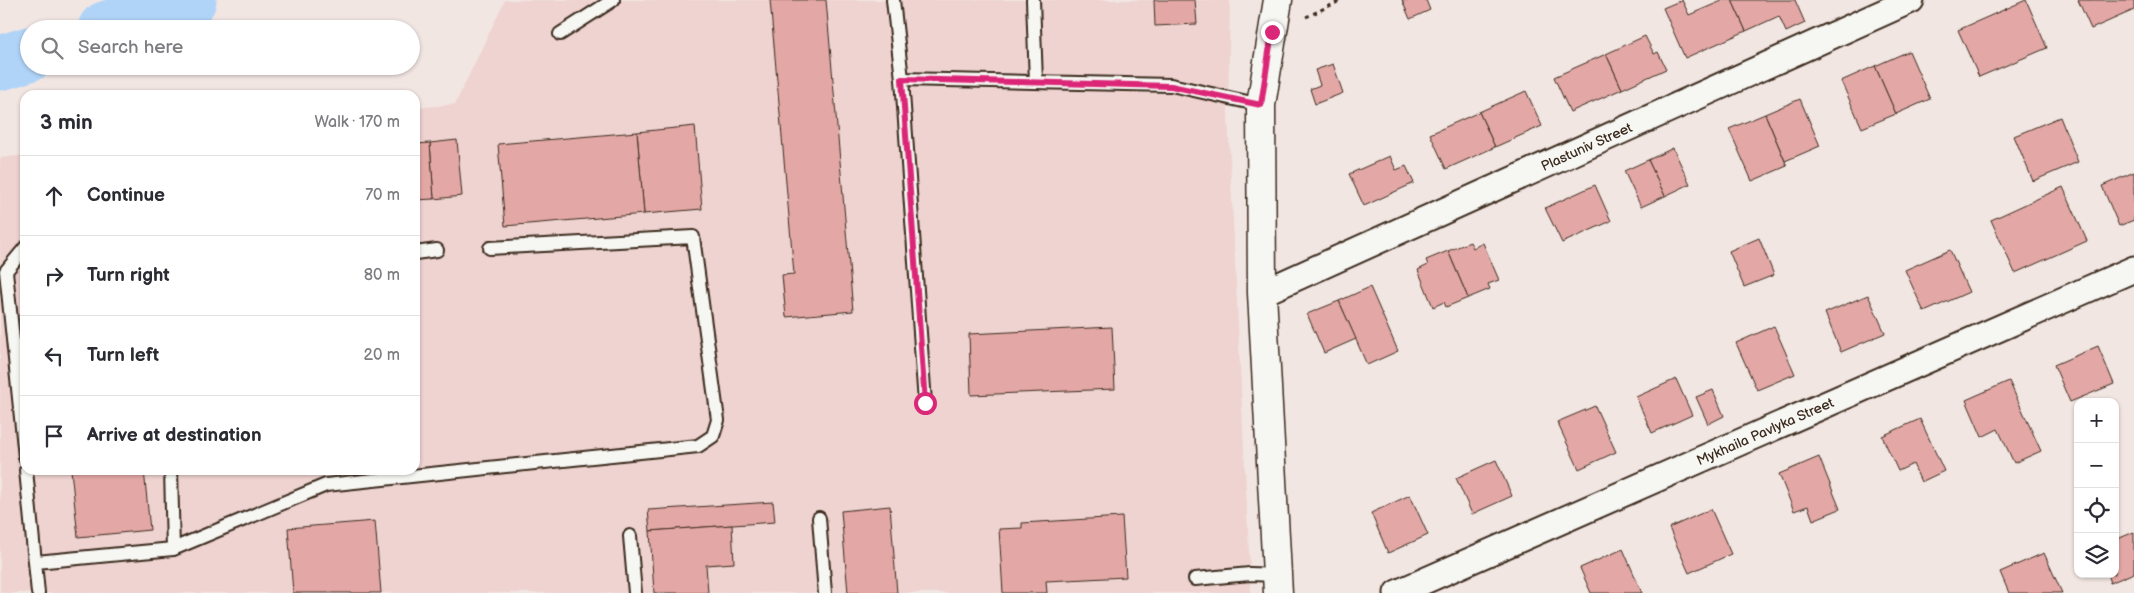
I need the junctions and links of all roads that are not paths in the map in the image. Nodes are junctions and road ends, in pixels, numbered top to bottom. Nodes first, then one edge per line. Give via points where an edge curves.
1 (613, 0) edge
2 (894, 0) edge
3 (1033, 0) edge
4 (1278, 0) edge
5 (1911, 0) edge
6 (560, 34) dead end
7 (902, 79) junction
8 (1036, 82) junction
9 (1261, 105) junction
10 (490, 248) dead end
11 (437, 250) dead end
12 (420, 252) edge
13 (20, 254) edge
14 (2134, 269) edge
15 (1262, 293) junction
16 (925, 403) dead end
17 (20, 408) edge
18 (27, 475) edge
19 (171, 475) edge
20 (819, 518) dead end
21 (630, 536) dead end
22 (173, 549) junction
23 (36, 562) junction
24 (1195, 579) dead end
25 (1277, 584) edge
26 (38, 593) edge
27 (635, 593) edge
28 (825, 593) edge
29 (1396, 593) edge

1 - 6 lane
2 - 7 lane
3 - 8 lane
4 - 9 street
5 - 15 street, Plastuniv Street
7 - 8 lane
7 - 16 lane
8 - 9 lane via 1171,86
9 - 15 street
10 - 22 lane via 693,237 718,420 714,436 698,446 326,485
11 - 12 lane
13 - 17 lane via 6,271
14 - 29 street, Mykhaila Pavlyka Street
15 - 25 street
18 - 23 lane
19 - 22 lane
20 - 28 lane
21 - 27 lane
22 - 23 lane
23 - 26 lane
24 - 25 lane via 1250,574

